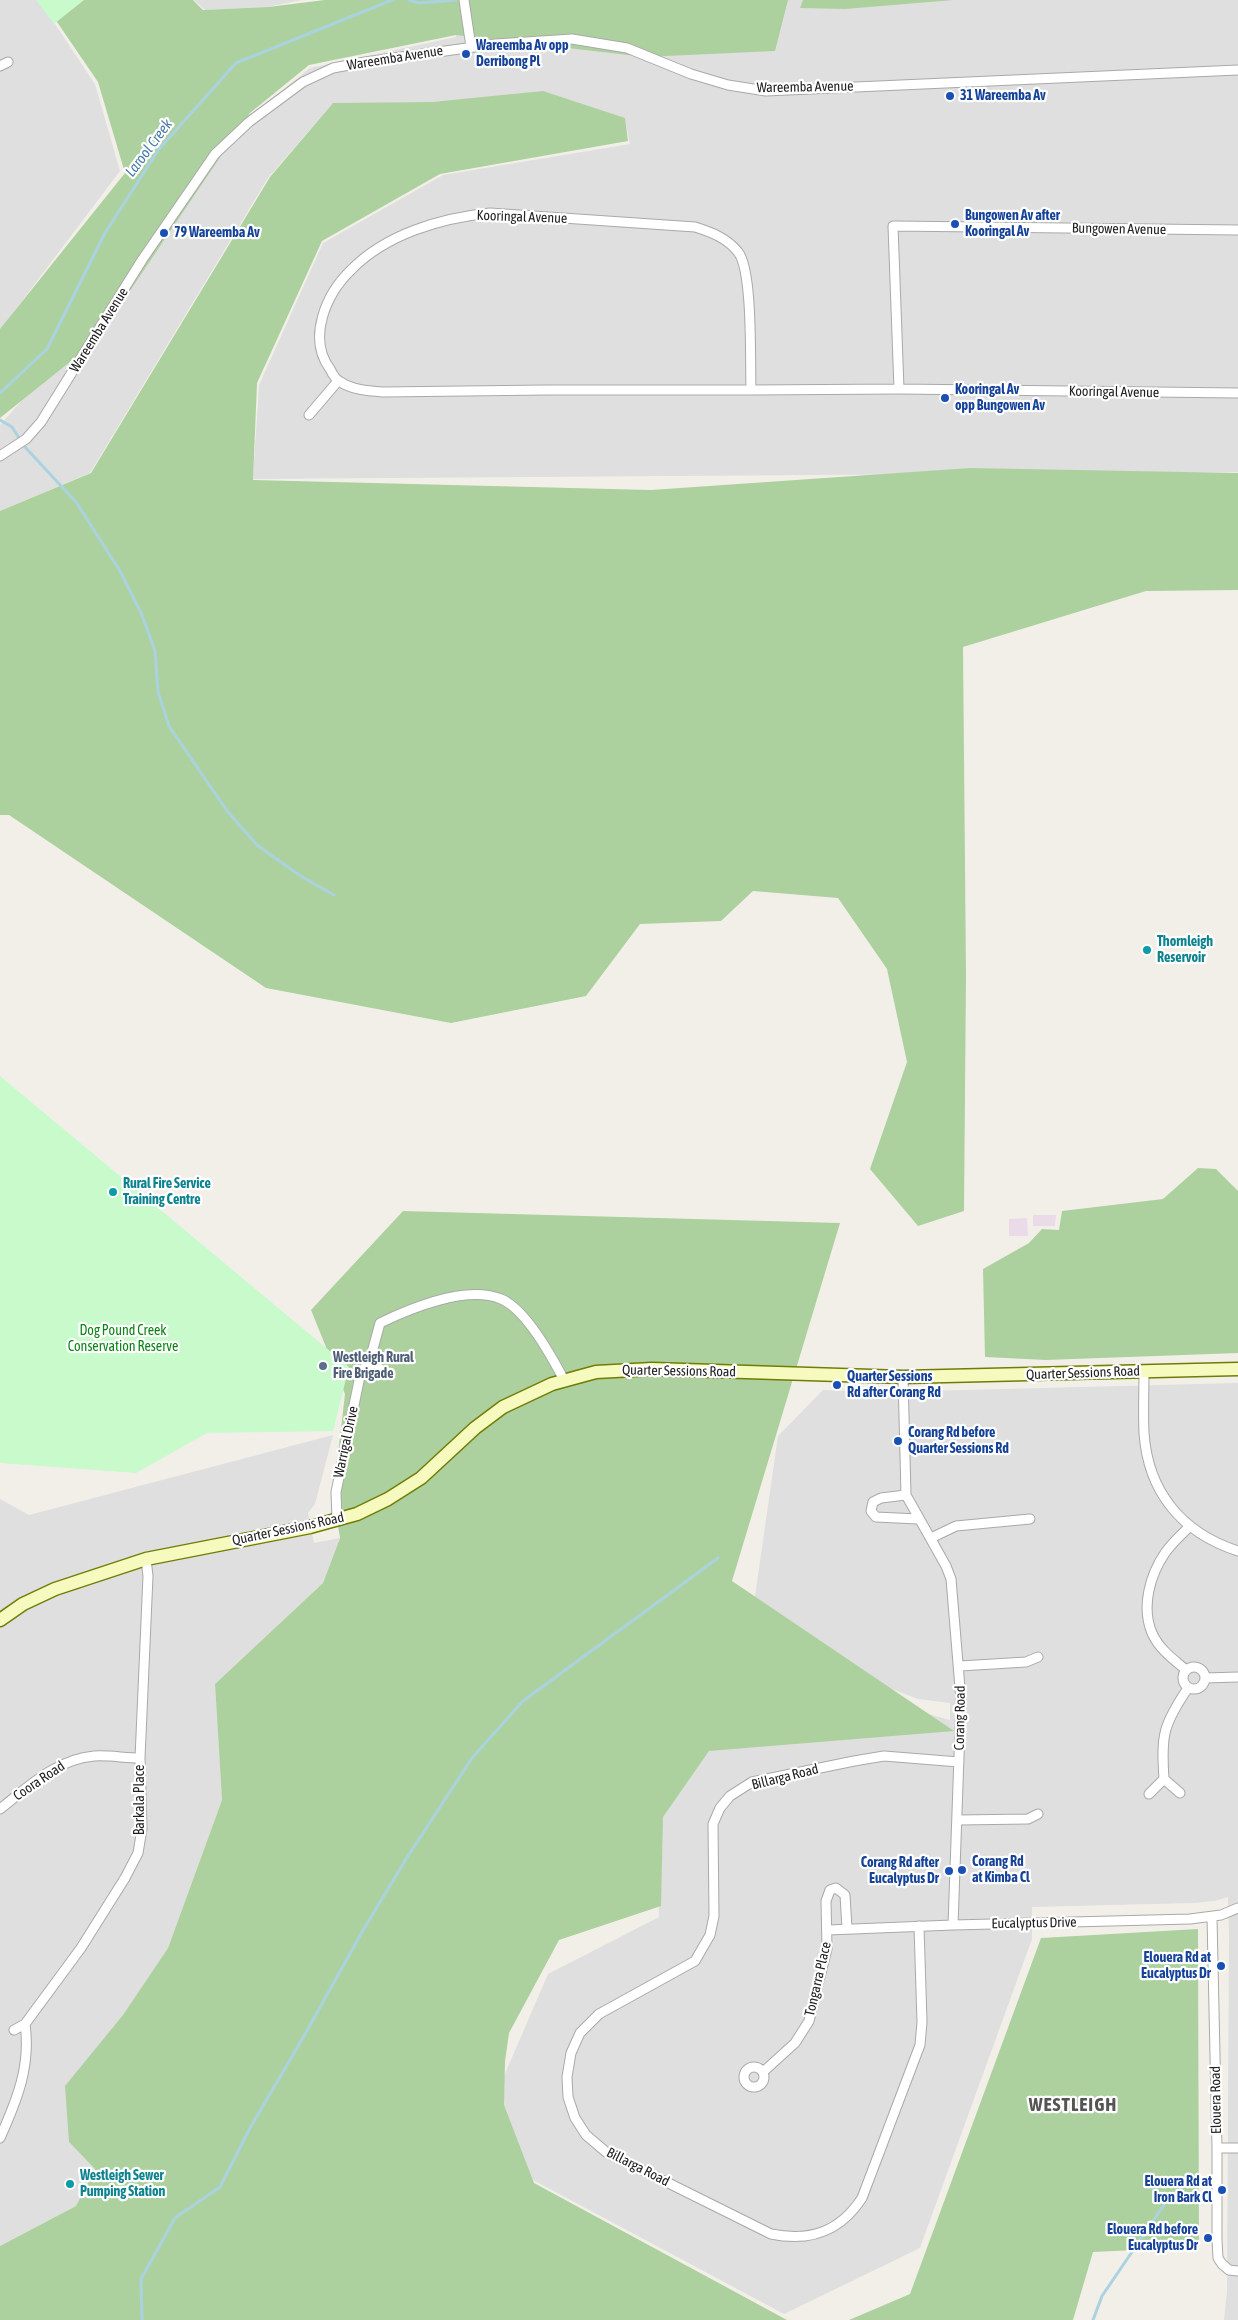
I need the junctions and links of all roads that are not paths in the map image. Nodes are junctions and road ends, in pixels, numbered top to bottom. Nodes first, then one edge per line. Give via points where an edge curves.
1 (464, 0) edge
2 (471, 47) junction
3 (1238, 70) edge
4 (1238, 230) edge
5 (338, 380) junction
6 (899, 389) junction
7 (750, 390) junction
8 (1238, 393) edge
9 (309, 415) dead end
10 (0, 456) edge
11 (365, 1367) junction
12 (379, 1368) dead end
13 (1238, 1368) edge
14 (1144, 1371) junction
15 (903, 1377) junction
16 (564, 1380) junction
17 (906, 1495) junction
18 (918, 1519) junction
19 (1030, 1519) dead end
20 (338, 1520) junction
21 (1189, 1527) junction
22 (931, 1538) junction
23 (1238, 1551) edge
24 (146, 1559) junction
25 (0, 1620) edge
26 (1038, 1656) dead end
27 (960, 1666) junction
28 (1186, 1670) junction
29 (1206, 1678) junction
30 (1238, 1678) edge
31 (1188, 1688) junction
32 (140, 1758) junction
33 (959, 1762) junction
34 (1164, 1779) junction
35 (1180, 1793) dead end
36 (1149, 1794) dead end
37 (0, 1808) edge
38 (1038, 1814) dead end
39 (958, 1820) junction
40 (1238, 1908) edge
41 (1212, 1918) junction
42 (953, 1925) junction
43 (919, 1926) junction
44 (847, 1928) junction
45 (828, 1930) junction
46 (25, 2024) junction
47 (14, 2030) dead end
48 (763, 2072) dead end
49 (0, 2138) edge
50 (1217, 2148) junction
51 (1238, 2148) edge
52 (1238, 2271) edge

1 - 2 street
2 - 3 street, Wareemba Avenue via 550,39 600,42 628,48 691,74 728,85 766,90
2 - 10 street, Wareemba Avenue via 333,68 303,82 249,122 215,154 142,260 41,422 26,439
4 - 6 street, Bungowen Avenue via 894,226
5 - 7 street, Kooringal Avenue via 360,390 383,392
5 - 7 street, Kooringal Avenue via 325,362 319,346 322,318 333,292 352,269 382,247 429,224 490,213 695,227 725,240 739,252 744,263
5 - 9 street
6 - 7 street, Kooringal Avenue
6 - 8 street, Kooringal Avenue
11 - 12 street
11 - 16 street, Warrigal Drive via 380,1323 431,1303 476,1294 502,1299 519,1313 543,1343
11 - 20 street, Warrigal Drive via 360,1376 336,1492
13 - 14 main road, Quarter Sessions Road
14 - 15 main road, Quarter Sessions Road
14 - 21 street via 1144,1434 1149,1460 1158,1487
15 - 16 main road, Quarter Sessions Road via 635,1368 596,1372
15 - 17 street, Corang Road
16 - 20 main road, Quarter Sessions Road via 503,1407 396,1495
17 - 18 street, Corang Road
17 - 18 street via 881,1498 873,1502 871,1511 876,1517
18 - 22 street, Corang Road
19 - 22 street via 956,1526
20 - 24 main road, Quarter Sessions Road
21 - 23 street
21 - 28 street via 1166,1552 1148,1594 1152,1632 1169,1656
22 - 27 street, Corang Road via 951,1579
24 - 25 main road, Quarter Sessions Road via 55,1589 22,1604
24 - 32 street, Barkala Place via 148,1576
26 - 27 street via 1026,1662
27 - 33 street, Corang Road
28 - 29 street via 1198,1667
28 - 31 street via 1182,1678
29 - 30 street
29 - 31 street via 1200,1688
31 - 34 street via 1164,1731
32 - 37 street, Coora Road via 94,1756 72,1760 49,1772
32 - 46 street, Barkala Place via 142,1805 138,1853 81,1948
33 - 39 street, Corang Road
33 - 43 street, Billarga Road via 884,1756 752,1782 730,1796 713,1824 714,1916 710,1935 695,1961 598,2014 580,2033 571,2053 566,2077 575,2118 586,2135 606,2152 771,2234 800,2238 833,2227 846,2218 862,2198 918,2052 922,2022
34 - 35 street
34 - 36 street
38 - 39 street via 1028,1819
39 - 42 street, Corang Road
40 - 41 street, Eucalyptus Drive
41 - 42 street, Eucalyptus Drive
41 - 50 street, Elouera Road
42 - 43 street, Eucalyptus Drive
43 - 44 street, Eucalyptus Drive
44 - 45 street, Eucalyptus Drive
44 - 45 street, Tongarra Place via 845,1895 836,1888 827,1894
45 - 48 street, Tongarra Place via 827,1949 809,2021 795,2043
46 - 47 street, Barkala Place
46 - 49 street via 26,2066
50 - 51 street
50 - 52 street, Elouera Road via 1218,2258 1229,2270

